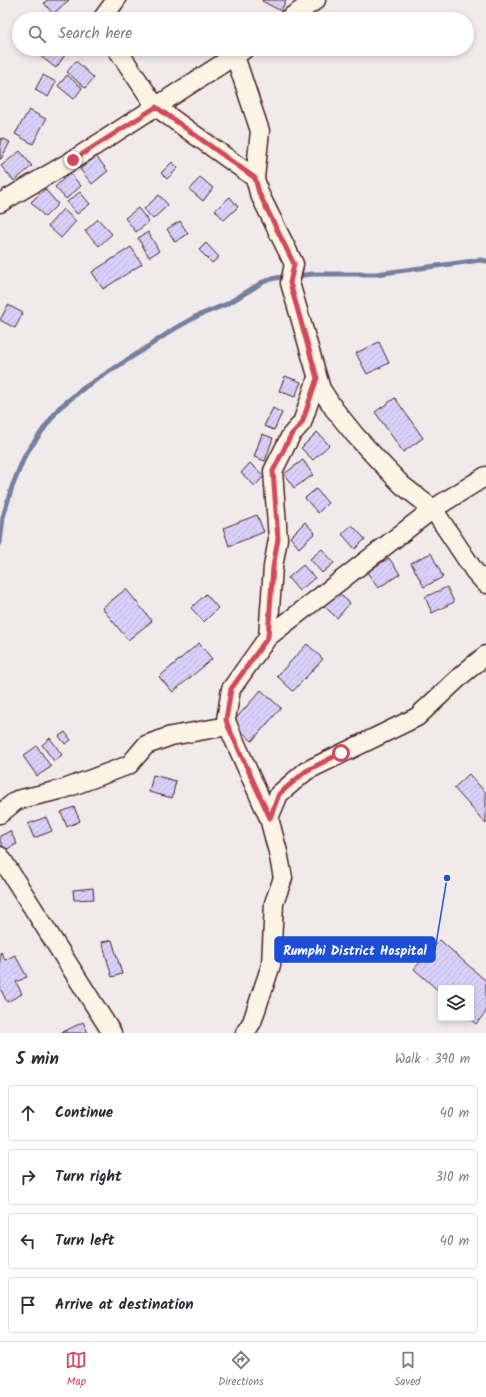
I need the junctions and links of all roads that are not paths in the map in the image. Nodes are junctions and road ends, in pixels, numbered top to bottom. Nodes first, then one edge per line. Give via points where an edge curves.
1 (116, 0) edge
2 (316, 0) edge
3 (107, 12) edge
4 (298, 12) edge
5 (122, 56) edge
6 (234, 56) edge
7 (241, 56) edge
8 (156, 107) junction
9 (255, 178) junction
10 (0, 204) edge
11 (317, 378) junction
12 (486, 476) edge
13 (433, 509) junction
14 (486, 584) edge
15 (268, 637) junction
16 (486, 655) edge
17 (228, 726) junction
18 (0, 814) edge
19 (270, 818) junction
20 (0, 856) edge
21 (112, 1033) edge
22 (244, 1033) edge

1 - 3 street
2 - 4 street
5 - 8 street
6 - 8 street
7 - 9 street via 260,132
8 - 9 street
8 - 10 street
9 - 11 street via 259,193 294,264 290,283
11 - 13 street via 334,409 355,435 402,485
11 - 15 street via 302,423 291,435 273,471 278,539 273,567
12 - 13 street
13 - 14 street via 475,572
13 - 15 street
15 - 17 street via 231,689 226,720
16 - 19 street via 417,717 306,771 279,794
17 - 18 street via 171,736 146,745 128,764 64,789 17,800
17 - 19 street
19 - 22 street via 283,878 274,903 271,965 252,1022
20 - 21 street

